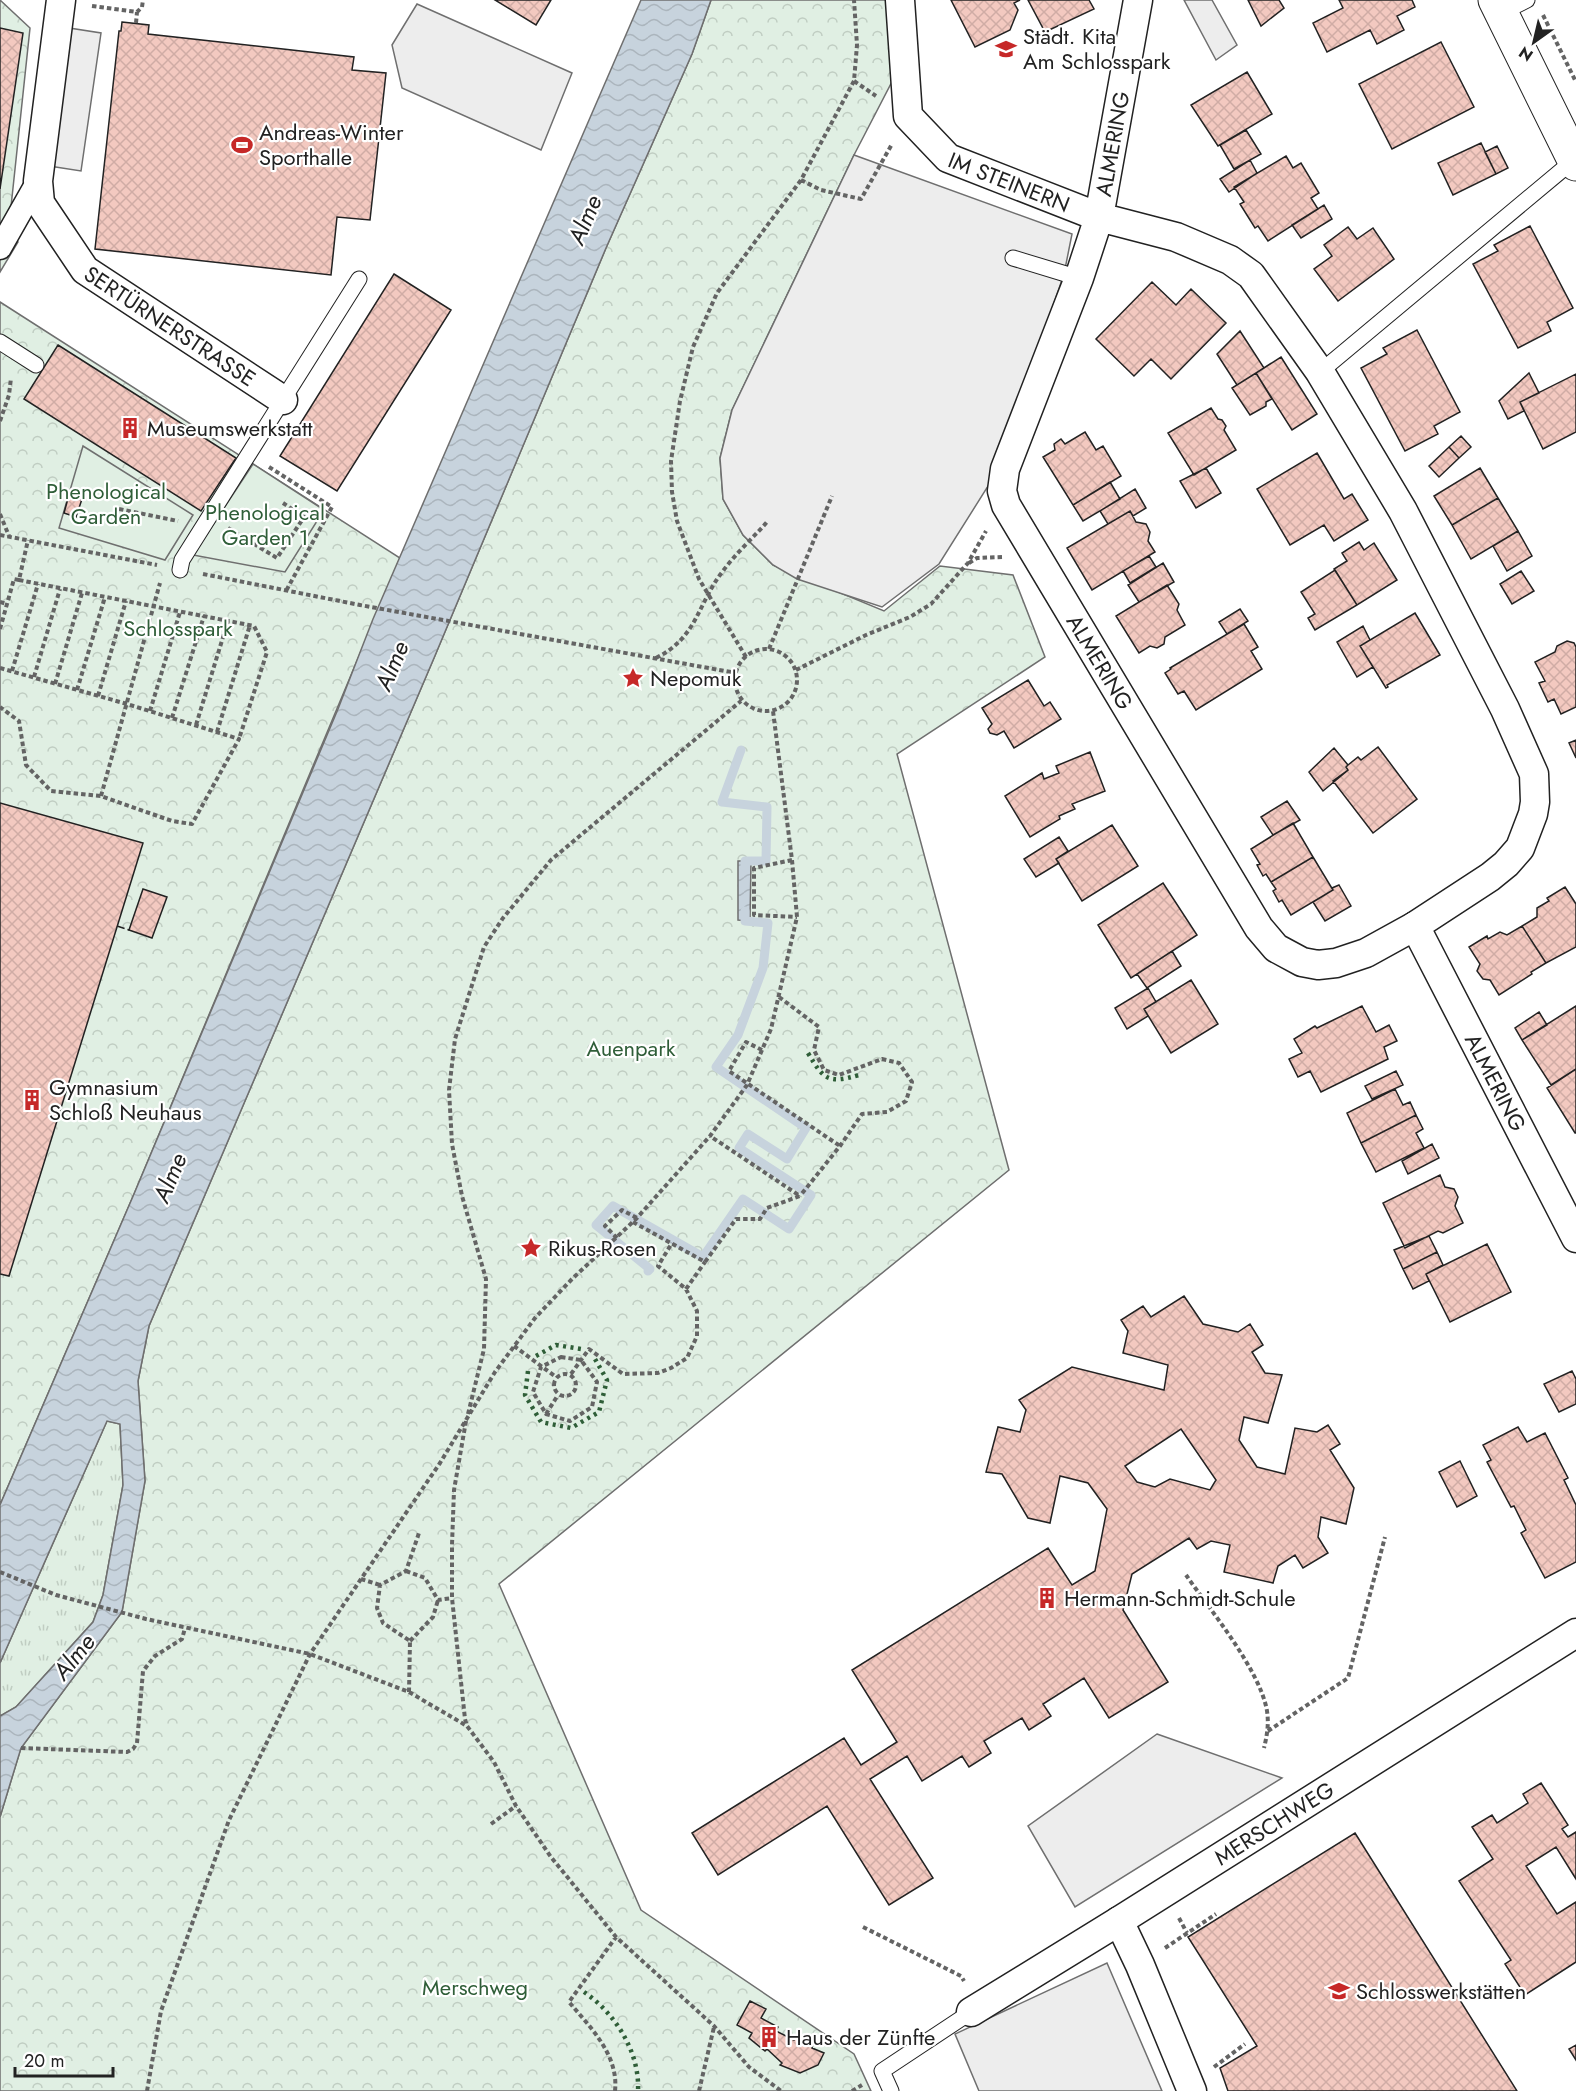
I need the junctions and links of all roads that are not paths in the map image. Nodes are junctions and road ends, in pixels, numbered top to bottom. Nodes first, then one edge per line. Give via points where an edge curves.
1 (61, 0) edge
2 (900, 0) edge
3 (1138, 0) edge
4 (1507, 4) edge
5 (1575, 162) edge
6 (38, 181) junction
7 (1099, 218) junction
8 (0, 248) edge
9 (1013, 258) dead end
10 (1079, 278) junction
11 (359, 279) dead end
12 (0, 342) edge
13 (36, 365) dead end
14 (1320, 372) junction
15 (283, 400) junction
16 (180, 570) road end
17 (1415, 926) junction
18 (1576, 1238) edge
19 (1576, 1633) edge
20 (1119, 1921) junction
21 (975, 2010) joint
22 (891, 2091) edge
23 (1192, 2091) edge

1 - 6 street, SERTÜRNERSTRASSE
2 - 7 street, IM STEINERN via 908,116 948,158
3 - 7 street, ALMERING
4 - 5 main road
5 - 14 lane
6 - 8 street
6 - 15 street, SERTÜRNERSTRASSE via 40,203 85,270
7 - 10 street, ALMERING
7 - 14 street, ALMERING via 1176,237 1230,260 1264,291
9 - 10 lane
10 - 17 street, ALMERING via 1005,469 1002,491 1006,505 1253,918 1276,948 1302,962 1336,963 1366,953
11 - 15 lane
12 - 13 lane
14 - 17 street, ALMERING via 1402,512 1505,709 1534,774 1533,814 1520,848 1490,877
15 - 16 lane via 182,560
17 - 18 street, ALMERING
19 - 20 street, MERSCHWEG
20 - 21 street, MERSCHWEG
20 - 23 street
21 - 22 lane via 882,2071

